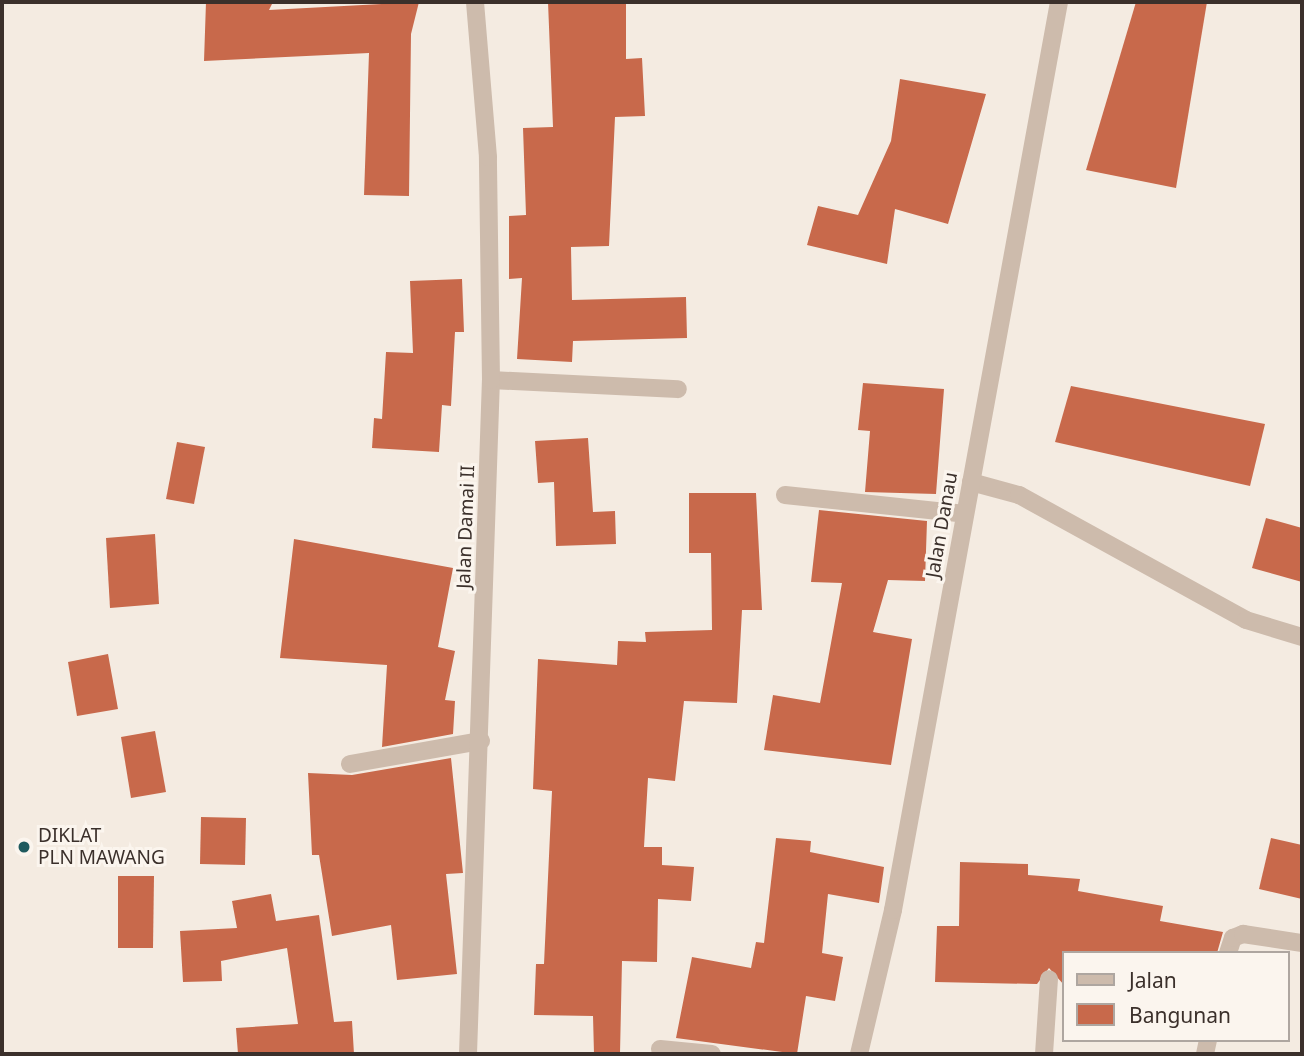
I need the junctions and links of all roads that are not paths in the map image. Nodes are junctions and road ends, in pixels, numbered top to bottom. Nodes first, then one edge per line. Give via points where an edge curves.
1 (475, 2) edge
2 (1059, 2) edge
3 (491, 380) junction
4 (678, 389) dead end
5 (971, 482) junction
6 (785, 495) dead end
7 (965, 514) junction
8 (1302, 637) edge
9 (481, 741) junction
10 (350, 764) dead end
11 (1302, 943) edge
12 (1229, 951) edge
13 (1049, 979) dead end
14 (660, 1049) dead end
15 (468, 1054) edge
16 (712, 1054) edge
17 (859, 1054) edge
18 (1044, 1054) edge

1 - 3 street, Jalan Damai II via 488,158
2 - 5 street, Jalan Danau
3 - 4 street
3 - 9 street, Jalan Damai II
5 - 7 street, Jalan Danau
5 - 8 street via 1019,495 1247,620
6 - 7 street
7 - 17 street, Jalan Danau
9 - 10 street
9 - 15 street, Jalan Damai II
11 - 12 street via 1243,933 1233,938
13 - 18 street
14 - 16 street

